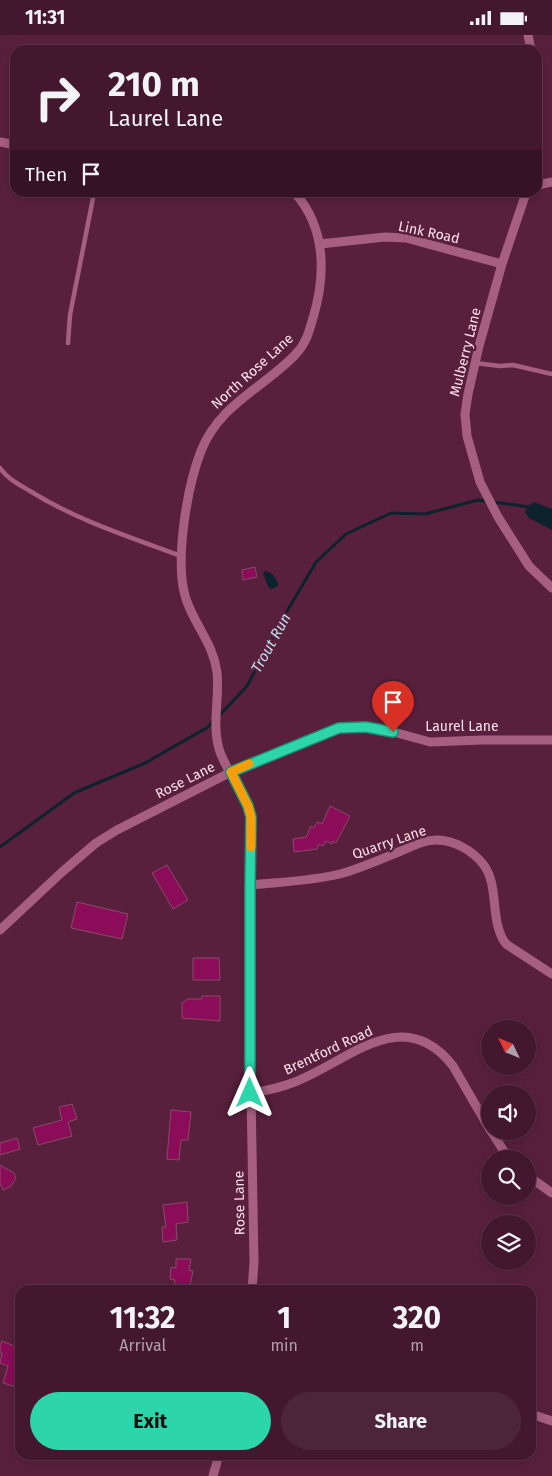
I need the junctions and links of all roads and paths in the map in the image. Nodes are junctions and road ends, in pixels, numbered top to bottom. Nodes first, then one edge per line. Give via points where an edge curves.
1 (93, 197) edge
2 (298, 197) edge
3 (525, 197) edge
4 (320, 244) junction
5 (502, 264) junction
6 (68, 343) dead end
7 (475, 363) junction
8 (552, 374) edge
9 (0, 468) edge
10 (181, 556) junction
11 (552, 588) edge
12 (552, 740) edge
13 (231, 772) junction
14 (250, 885) junction
15 (0, 930) edge
16 (552, 974) edge
17 (250, 1093) junction
18 (481, 1114) edge
19 (536, 1182) edge
20 (552, 1193) edge
21 (252, 1285) edge
22 (536, 1416) edge
23 (552, 1421) edge
24 (218, 1460) edge
25 (213, 1476) edge

1 - 6 lane via 70,315
2 - 4 street, North Rose Lane via 312,218
3 - 5 street, Mulberry Lane
4 - 5 street, Link Road via 406,238
4 - 10 street, North Rose Lane via 321,289 304,344 230,408 208,436 191,491
5 - 7 street, Mulberry Lane
7 - 8 lane via 513,365
7 - 11 street, Mulberry Lane via 465,413 480,482 528,566
9 - 10 lane via 8,477 46,501 81,518
10 - 13 street, North Rose Lane via 181,580 187,601 214,661 220,752
12 - 13 street, Laurel Lane via 430,742 379,728 339,728
13 - 14 street, Rose Lane via 251,817
13 - 15 street, Rose Lane via 117,829 96,843
14 - 16 street, Quarry Lane via 318,879 426,842 445,841 471,852 485,867 499,929 506,943
14 - 17 street, Rose Lane
17 - 18 street, Brentford Road via 293,1083 379,1040 418,1038 438,1049 450,1061
17 - 21 street, Rose Lane
19 - 20 street
22 - 23 street
24 - 25 street

